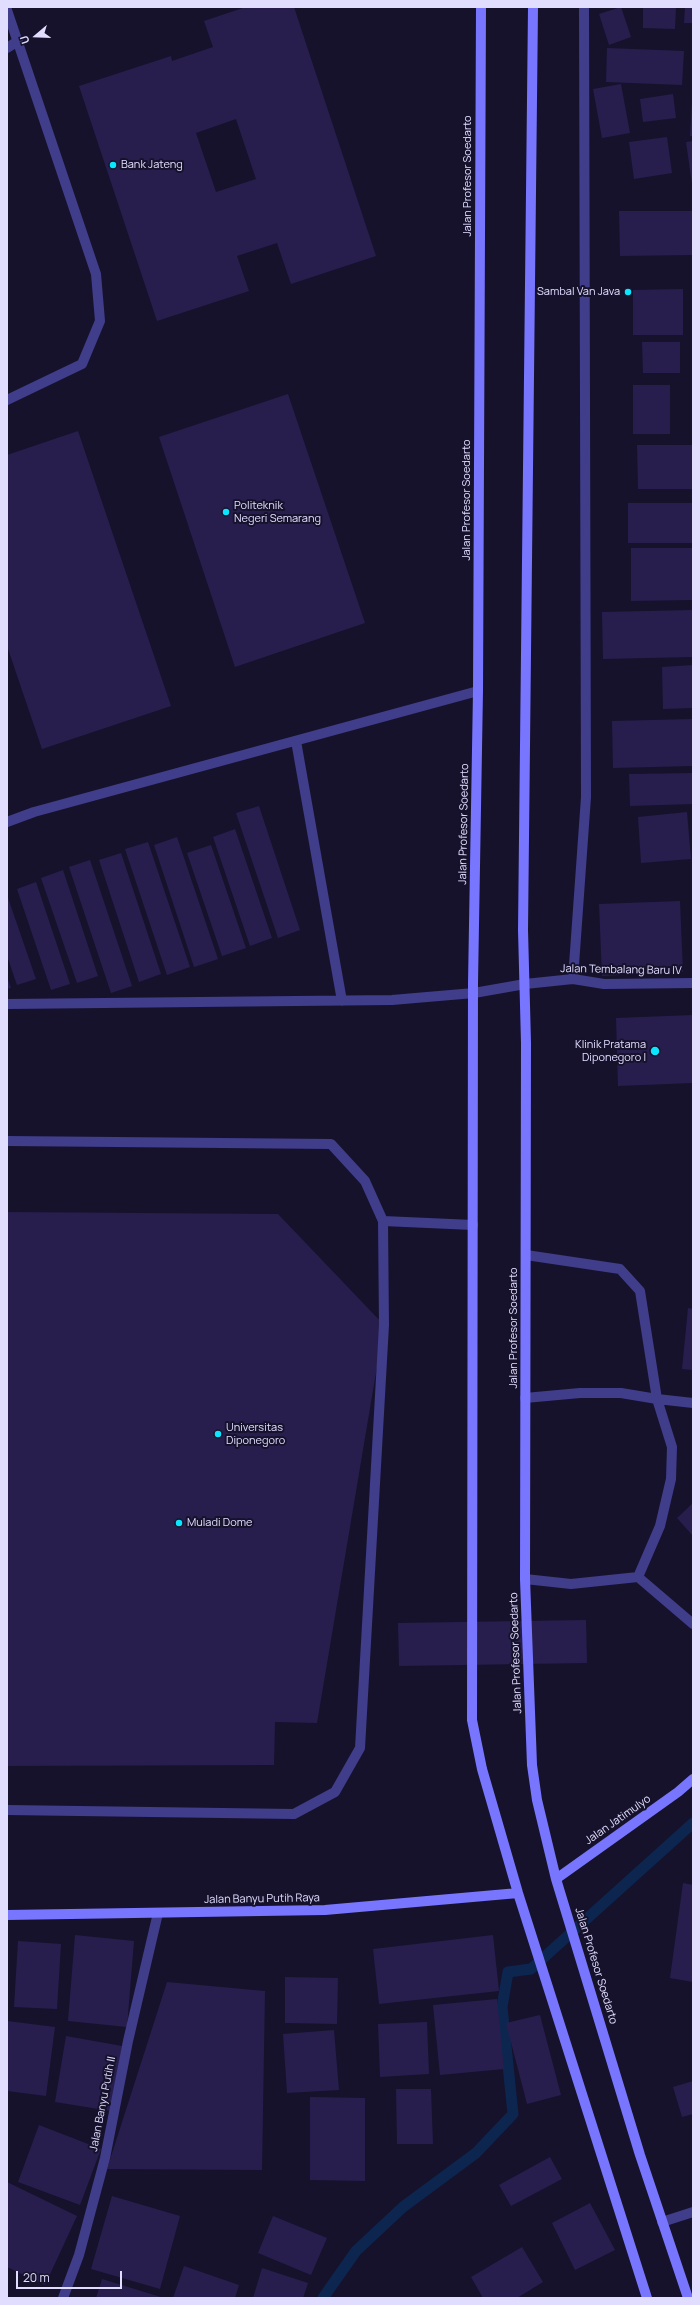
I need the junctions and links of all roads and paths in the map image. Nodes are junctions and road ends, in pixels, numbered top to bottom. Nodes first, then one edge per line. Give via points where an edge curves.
1 (481, 7) edge
2 (533, 7) edge
3 (584, 7) edge
4 (7, 10) edge
5 (18, 41) junction
6 (7, 48) edge
7 (7, 400) edge
8 (478, 691) junction
9 (296, 741) junction
10 (7, 822) edge
11 (572, 979) junction
12 (693, 983) edge
13 (525, 984) junction
14 (474, 993) junction
15 (342, 1000) junction
16 (7, 1004) edge
17 (7, 1140) edge
18 (383, 1221) junction
19 (473, 1225) junction
20 (526, 1255) junction
21 (525, 1398) junction
22 (657, 1399) junction
23 (693, 1403) edge
24 (638, 1577) junction
25 (525, 1579) junction
26 (693, 1624) edge
27 (693, 1779) edge
28 (7, 1810) edge
29 (556, 1879) junction
30 (518, 1893) junction
31 (158, 1913) junction
32 (7, 1915) edge
33 (693, 2212) edge
34 (662, 2222) junction
35 (63, 2298) edge
36 (647, 2298) edge
37 (688, 2298) edge

1 - 8 main road, Jalan Profesor Soedarto
2 - 13 main road, Jalan Profesor Soedarto via 523,914
3 - 11 street via 586,797
4 - 5 street
5 - 6 street
5 - 7 street via 96,274 100,321 82,364
8 - 9 street
8 - 14 main road, Jalan Profesor Soedarto
9 - 10 street via 34,812
9 - 15 street
11 - 12 street, Jalan Tembalang Baru IV via 604,984
11 - 13 street, Jalan Tembalang Baru IV
13 - 14 street
13 - 20 main road, Jalan Profesor Soedarto
14 - 15 street via 392,1000
14 - 19 main road, Jalan Profesor Soedarto
15 - 16 street
17 - 18 street via 331,1144 365,1181
18 - 19 street
18 - 28 street via 384,1324 360,1748 336,1792 294,1814
19 - 30 main road, Jalan Profesor Soedarto via 472,1720 482,1769
20 - 21 main road, Jalan Profesor Soedarto
20 - 22 street via 620,1269 640,1291
21 - 22 street via 580,1393 621,1393
21 - 25 main road, Jalan Profesor Soedarto
22 - 23 street
22 - 24 street via 672,1447 671,1479 660,1526
24 - 25 street via 571,1584
24 - 26 street
25 - 29 main road, Jalan Profesor Soedarto via 532,1765 537,1800
27 - 29 main road, Jalan Jatimulyo
29 - 34 main road, Jalan Profesor Soedarto
30 - 31 main road, Jalan Banyu Putih Raya via 325,1910
30 - 36 main road, Jalan Profesor Soedarto
31 - 32 main road, Jalan Banyu Putih Raya
31 - 35 street, Jalan Banyu Putih II via 128,2041 105,2158 79,2255
33 - 34 street
34 - 37 main road, Jalan Profesor Soedarto

